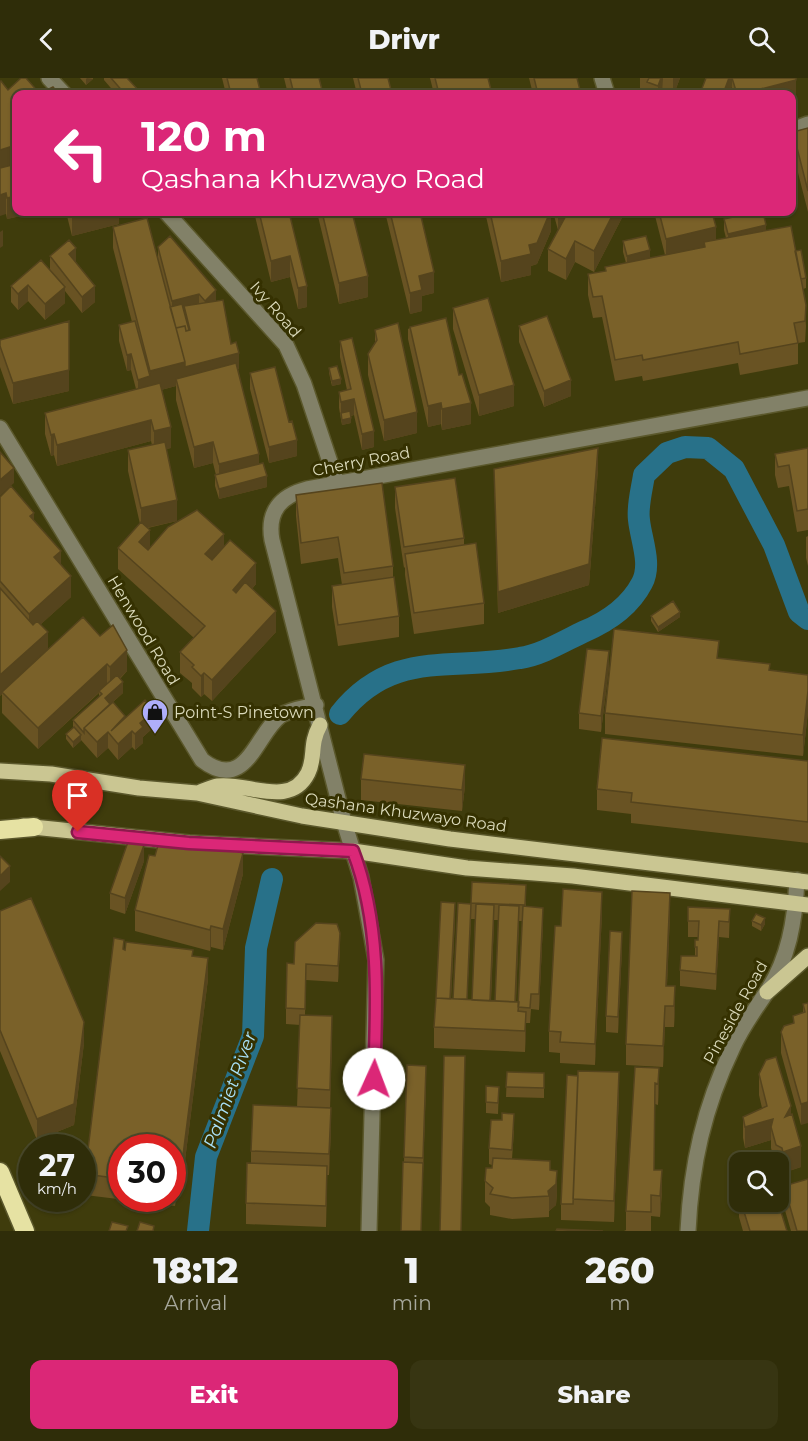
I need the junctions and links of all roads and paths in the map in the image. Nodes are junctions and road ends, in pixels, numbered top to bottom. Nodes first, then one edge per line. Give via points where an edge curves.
1 (49, 78) edge
2 (60, 90) edge
3 (170, 216) edge
4 (808, 398) edge
5 (0, 428) edge
6 (337, 483) junction
7 (316, 705) junction
8 (320, 725) junction
9 (0, 771) edge
10 (198, 793) junction
11 (344, 822) junction
12 (0, 824) edge
13 (34, 827) junction
14 (0, 830) edge
15 (353, 851) junction
16 (803, 881) edge
17 (802, 904) edge
18 (808, 956) edge
19 (767, 992) junction
20 (0, 1172) edge
21 (25, 1231) edge
22 (369, 1231) edge
23 (688, 1231) edge

1 - 2 street
3 - 6 street, Ivy Road via 286,345 304,384
4 - 6 street, Cherry Road
5 - 7 street, Henwood Road via 202,760 217,768 241,765 281,715
6 - 7 street, Cherry Road via 291,494 279,503 270,519 272,540
7 - 8 street, Cherry Road
8 - 10 main road via 312,739 309,772 297,788 278,793 219,786
8 - 11 street, Cherry Road
9 - 10 main road, Qashana Khuzwayo Road
10 - 11 main road, Qashana Khuzwayo Road
11 - 15 street, Cherry Road
11 - 16 main road, Qashana Khuzwayo Road via 450,839
12 - 13 main road
13 - 14 highway
13 - 15 main road via 189,843
15 - 17 main road via 467,868 573,876
15 - 22 street via 376,960
16 - 17 street, Pineside Road
17 - 19 street, Pineside Road via 786,955
18 - 19 main road
19 - 23 street, Pineside Road via 733,1046 706,1112 697,1143
20 - 21 highway

